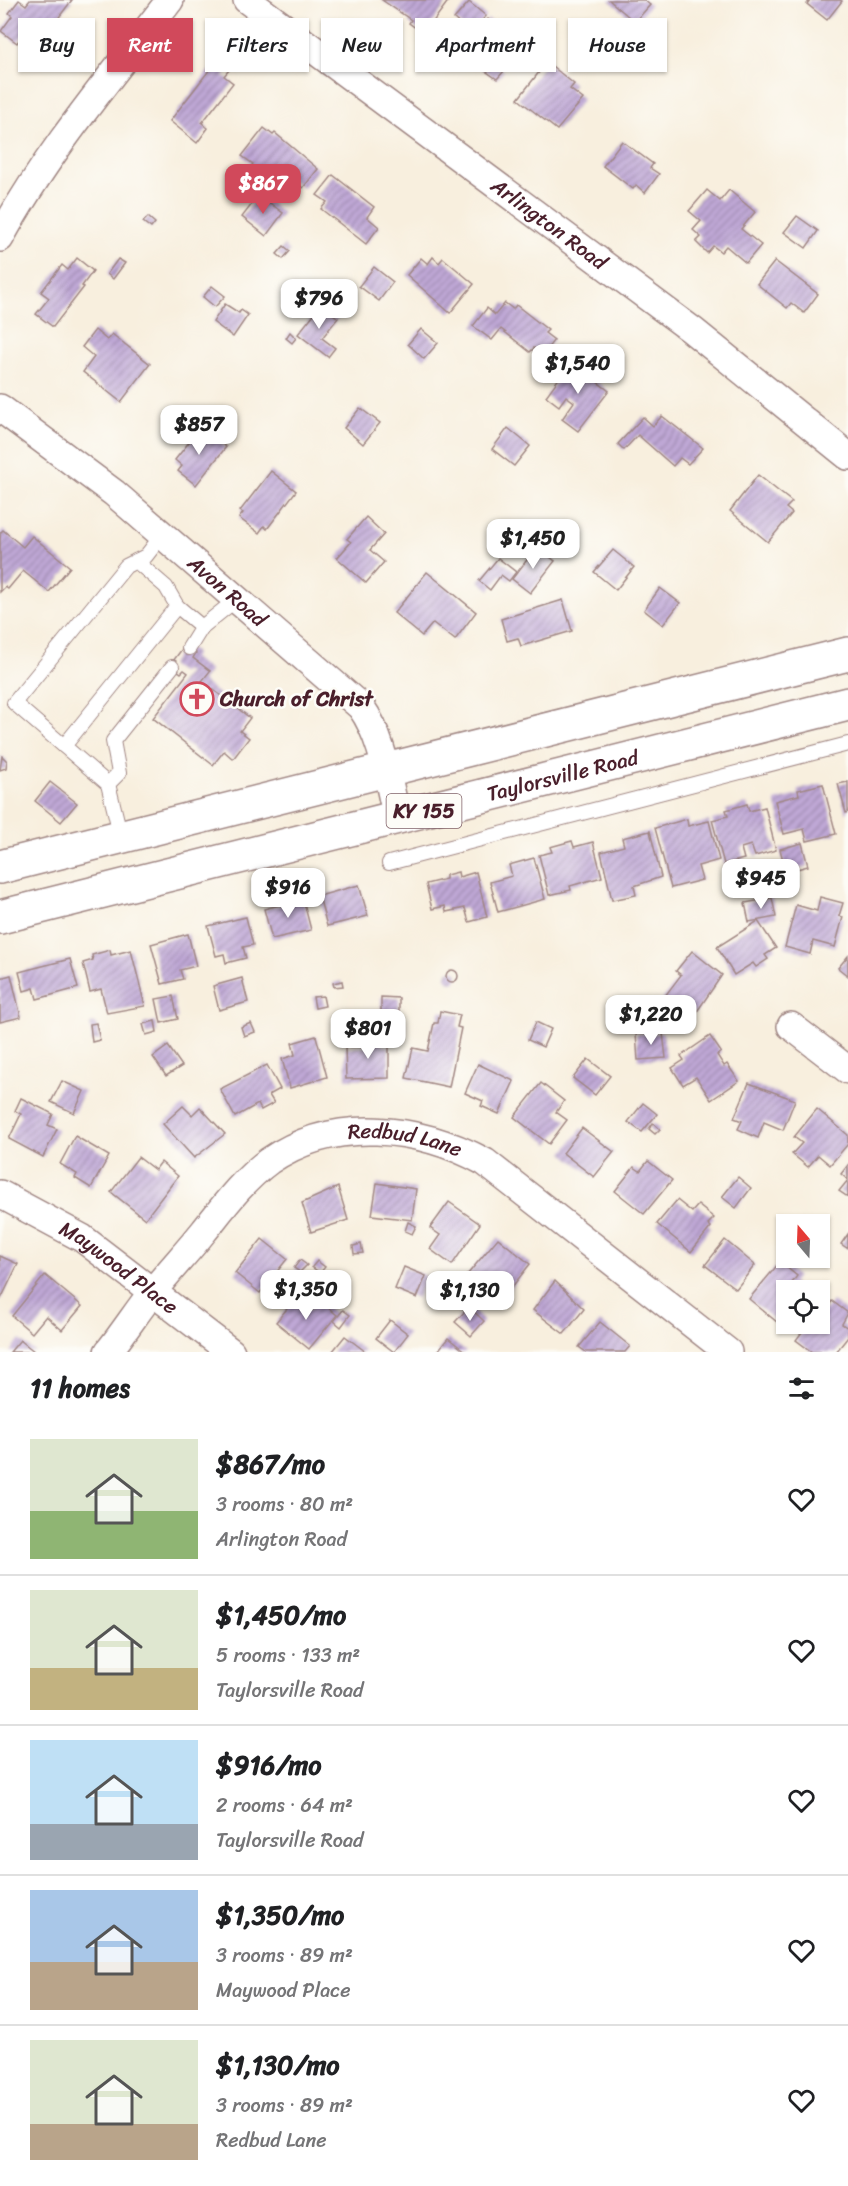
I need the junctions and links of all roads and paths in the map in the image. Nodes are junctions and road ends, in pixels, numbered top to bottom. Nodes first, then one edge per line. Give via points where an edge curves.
1 (170, 0) edge
2 (247, 0) edge
3 (0, 238) edge
4 (0, 408) edge
5 (848, 456) edge
6 (163, 534) junction
7 (136, 561) junction
8 (238, 598) junction
9 (177, 606) junction
10 (202, 627) junction
11 (189, 648) dead end
12 (848, 654) edge
13 (172, 667) dead end
14 (848, 704) edge
15 (848, 744) edge
16 (64, 746) junction
17 (385, 770) junction
18 (108, 784) junction
19 (397, 818) junction
20 (121, 837) junction
21 (389, 863) dead end
22 (0, 867) edge
23 (0, 917) edge
24 (791, 1026) dead end
25 (848, 1070) edge
26 (0, 1194) edge
27 (153, 1290) junction
28 (108, 1352) edge
29 (231, 1352) edge
30 (728, 1352) edge

1 - 3 street via 56,149
2 - 5 street, Arlington Road via 692,330
4 - 6 street, Avon Road
6 - 7 lane via 146,556
6 - 8 street, Avon Road
7 - 9 lane via 166,587
7 - 16 lane via 126,566 14,703
8 - 10 lane
8 - 17 street, Avon Road via 361,707 371,720
9 - 10 lane
9 - 16 lane
10 - 11 lane
12 - 17 main road, KY 155
13 - 18 lane via 120,732 112,747 119,773
14 - 19 main road, Taylorsville Road / KY 155
15 - 21 lane
16 - 18 lane
17 - 19 street, Avon Road
17 - 20 main road, KY 155
18 - 20 lane
19 - 23 main road, Taylorsville Road / KY 155
20 - 22 main road, KY 155
24 - 25 street
26 - 27 street, Maywood Place via 82,1238
27 - 28 street, Redbud Lane
27 - 29 street, Maywood Place
27 - 30 street, Redbud Lane via 237,1190 271,1160 314,1139 390,1131 441,1141 485,1162

